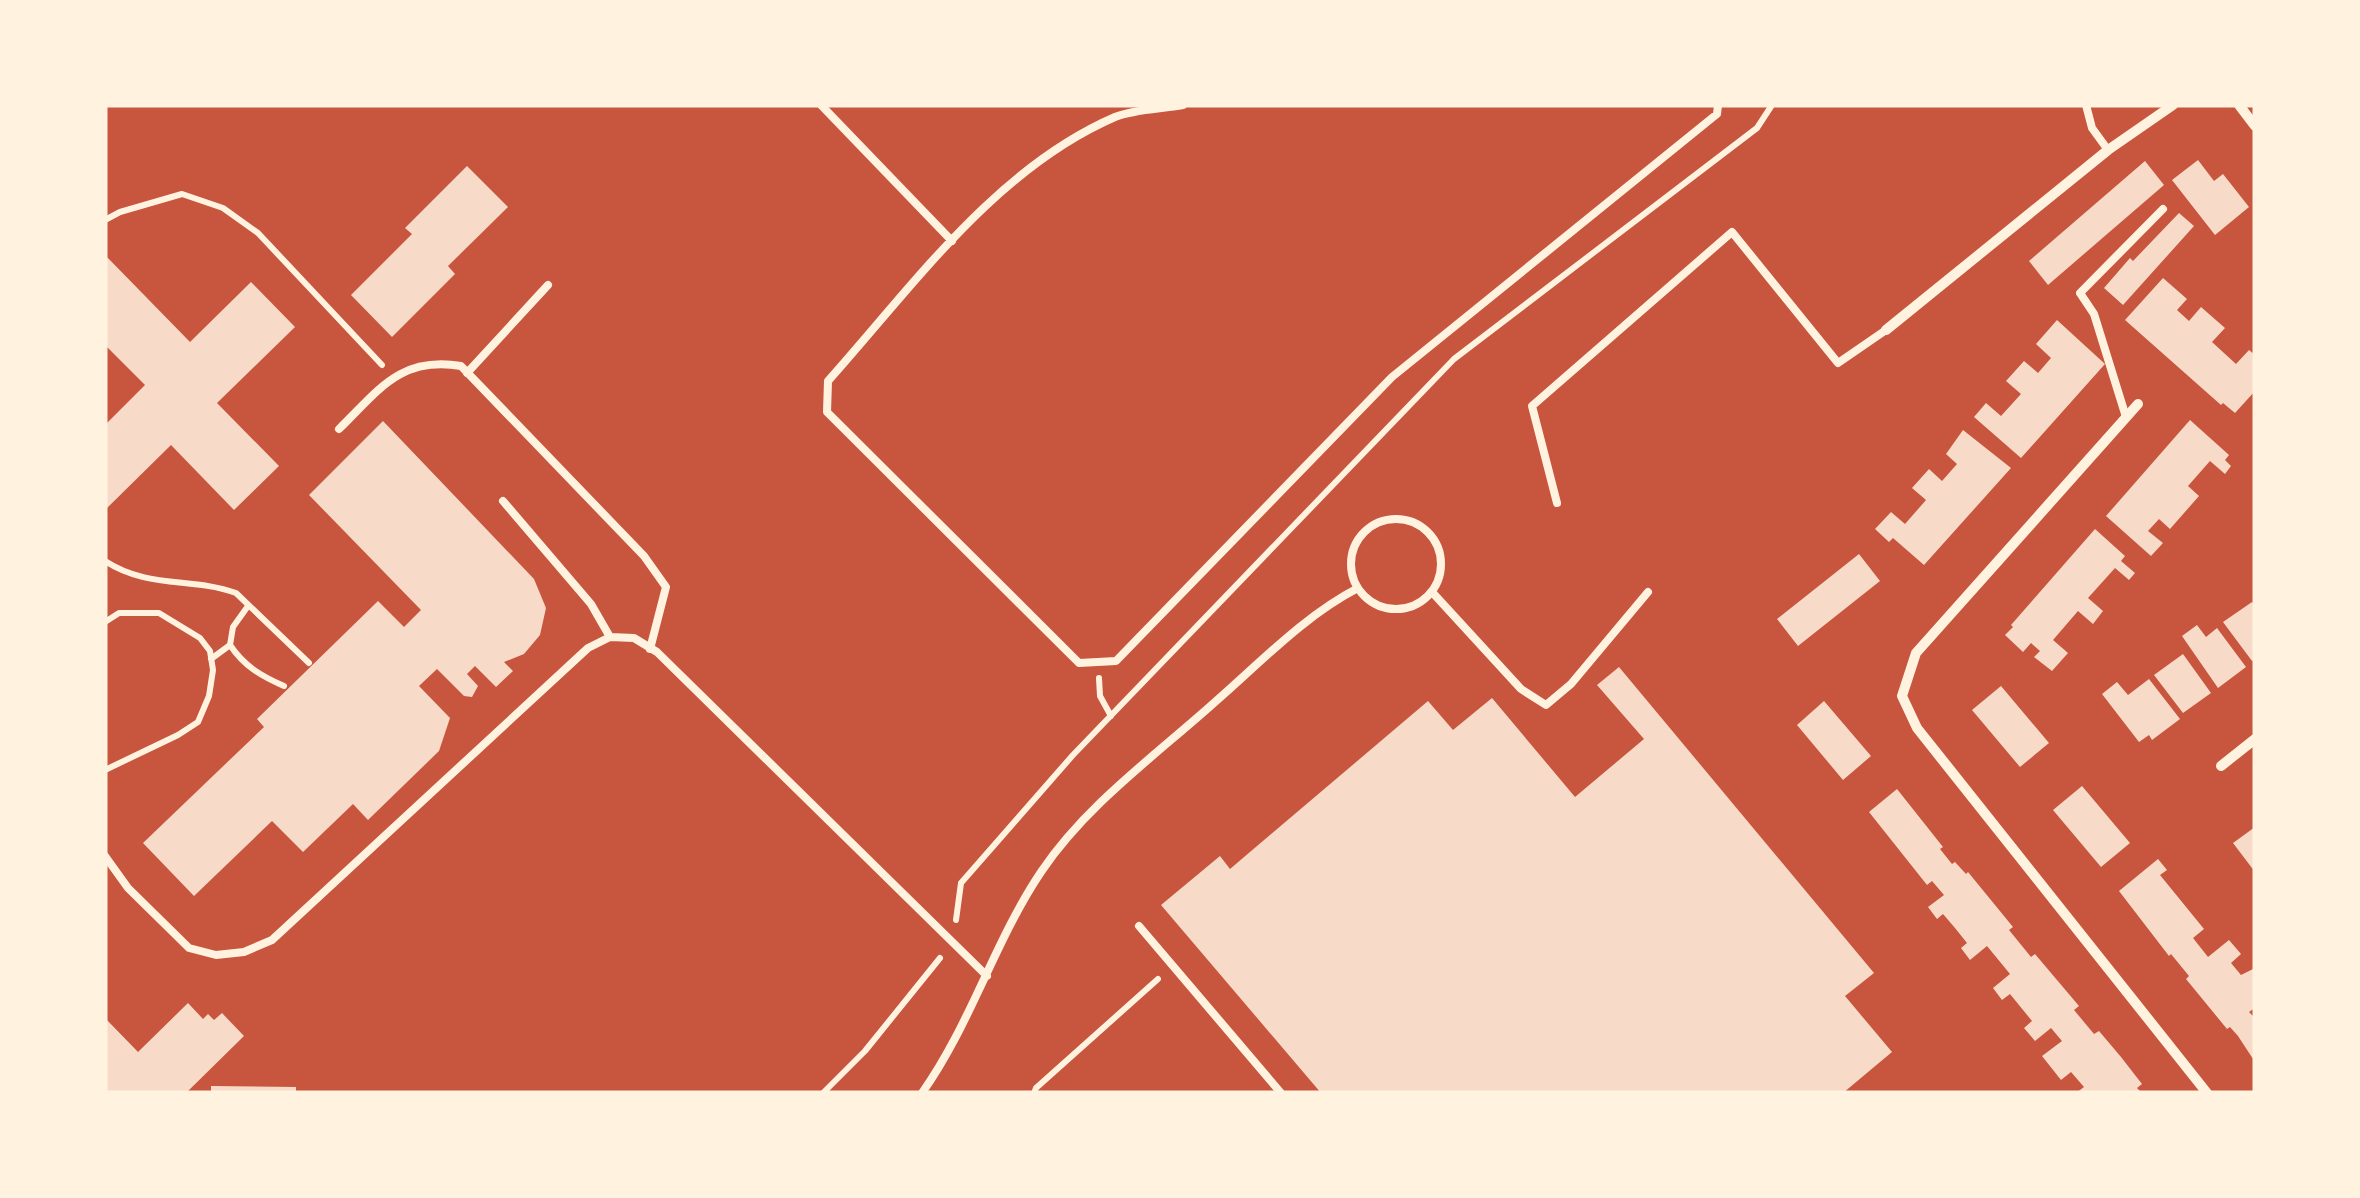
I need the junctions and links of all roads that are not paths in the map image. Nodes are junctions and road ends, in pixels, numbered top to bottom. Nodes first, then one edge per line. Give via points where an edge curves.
1 (821, 105) edge
2 (1183, 105) edge
3 (1718, 105) edge
4 (2086, 105) edge
5 (2173, 105) edge
6 (2239, 105) edge
7 (2255, 126) edge
8 (2108, 150) junction
9 (2162, 208) dead end
10 (952, 241) junction
11 (548, 285) dead end
12 (1886, 330) joint
13 (467, 372) junction
14 (2138, 404) dead end
15 (2126, 417) junction
16 (338, 430) dead end
17 (503, 500) dead end
18 (1558, 503) dead end
19 (1358, 588) junction
20 (1432, 592) junction
21 (1648, 592) dead end
22 (610, 637) junction
23 (650, 649) junction
24 (2255, 738) edge
25 (2220, 766) dead end
26 (105, 856) edge
27 (1139, 926) dead end
28 (986, 976) junction
29 (922, 1093) edge
30 (1282, 1093) edge
31 (2206, 1093) edge

1 - 10 lane
2 - 10 lane via 1118,116 1034,162
3 - 10 lane via 1716,114 1392,377 1116,661 1078,664 827,412 828,381
4 - 8 lane
5 - 8 street
6 - 7 street
8 - 12 street
9 - 15 lane via 2080,293 2094,314
11 - 13 lane
12 - 18 lane via 1838,362 1732,232 1532,406
13 - 16 lane via 436,362 411,367
13 - 23 lane via 666,587
14 - 15 street
15 - 31 street via 1916,653 1902,696 1917,728
17 - 22 lane
19 - 20 lane via 1380,607 1397,609
19 - 20 lane via 1353,548 1374,524 1401,520 1423,528 1437,547
19 - 28 lane via 1316,614 1073,832 1034,884
20 - 21 lane via 1521,689 1546,706
22 - 23 lane via 634,638
22 - 26 lane via 572,660 272,940 216,955 189,948
23 - 28 lane
24 - 25 street
27 - 30 lane
28 - 29 lane

